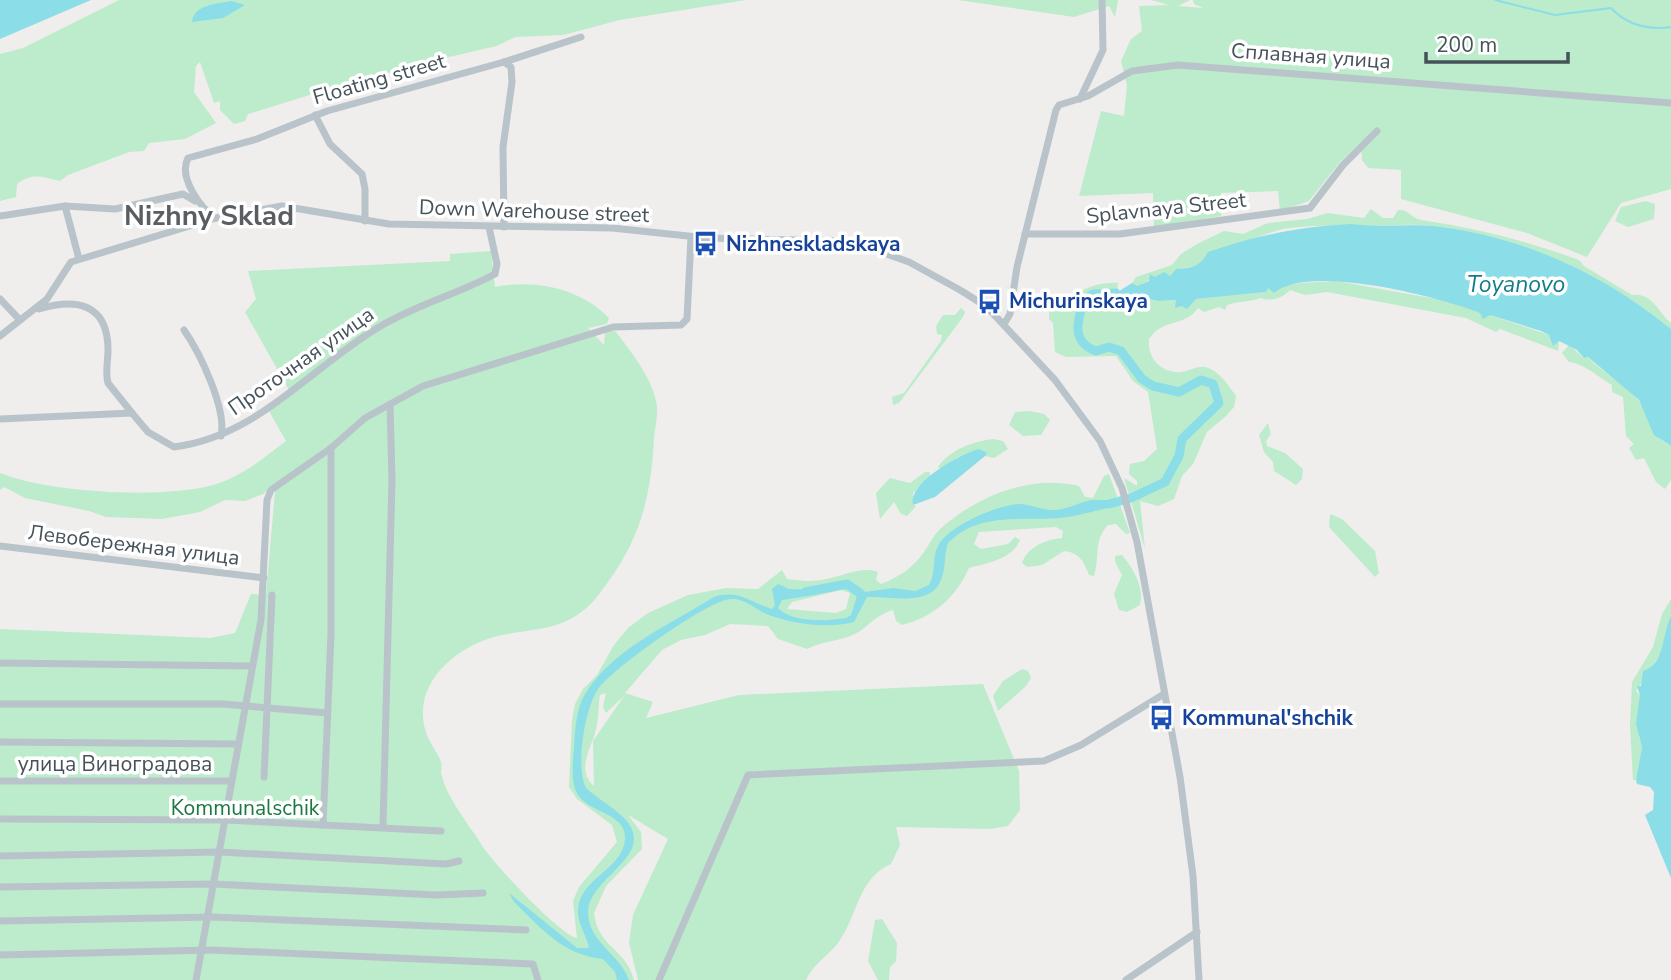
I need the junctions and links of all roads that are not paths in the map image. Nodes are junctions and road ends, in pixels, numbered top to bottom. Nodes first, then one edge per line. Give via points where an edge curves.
1 (1102, 0) edge
2 (581, 37) dead end
3 (505, 62) junction
4 (1080, 99) junction
5 (1671, 103) edge
6 (315, 115) junction
7 (1377, 131) dead end
8 (196, 201) junction
9 (65, 206) junction
10 (0, 217) edge
11 (216, 218) junction
12 (365, 221) junction
13 (489, 227) junction
14 (504, 228) junction
15 (1025, 234) junction
16 (691, 237) junction
17 (79, 259) junction
18 (0, 299) edge
19 (32, 311) junction
20 (19, 319) junction
21 (1004, 324) junction
22 (184, 330) dead end
23 (0, 336) edge
24 (390, 404) junction
25 (132, 413) junction
26 (0, 419) edge
27 (221, 436) junction
28 (331, 448) junction
29 (0, 546) edge
30 (264, 578) junction
31 (272, 595) dead end
32 (0, 663) edge
33 (252, 666) junction
34 (1164, 694) junction
35 (0, 704) edge
36 (245, 706) junction
37 (265, 708) junction
38 (327, 713) junction
39 (0, 743) edge
40 (237, 744) junction
41 (264, 777) dead end
42 (0, 781) edge
43 (230, 781) junction
44 (0, 819) edge
45 (225, 820) junction
46 (323, 825) junction
47 (383, 826) junction
48 (441, 831) dead end
49 (219, 852) junction
50 (0, 856) edge
51 (459, 861) dead end
52 (213, 884) junction
53 (0, 887) edge
54 (483, 893) dead end
55 (207, 918) junction
56 (0, 920) edge
57 (526, 930) dead end
58 (1197, 932) junction
59 (201, 951) junction
60 (0, 955) edge
61 (196, 980) edge
62 (538, 980) edge
63 (659, 980) edge
64 (1126, 980) edge
65 (1199, 980) edge

1 - 4 street via 1103,50
2 - 3 street, Floating street
3 - 6 street, Floating street
3 - 14 street via 511,67 513,82 503,147
4 - 5 street, Сплавная улица via 1132,71 1178,65
4 - 15 street, Сплавная улица via 1056,110
6 - 8 street, Floating street via 257,139 188,158 184,167
6 - 12 street via 330,144 362,174
7 - 15 street, Splavnaya Street via 1343,164 1310,208 1119,234
8 - 9 street via 183,194 115,209
8 - 11 street
9 - 10 street
9 - 17 street
11 - 12 street, Down Warehouse street via 282,206
11 - 17 street, Down Warehouse street
12 - 13 street, Down Warehouse street
13 - 14 street, Down Warehouse street
13 - 27 street, Проточная улица via 495,274 382,325 252,420
14 - 16 street, Down Warehouse street via 612,228
15 - 21 street via 1010,314
16 - 21 street, Down Warehouse street via 862,243 937,276 987,307
16 - 24 street via 687,319 681,326 603,330 439,380
17 - 19 street via 66,267 55,291
18 - 20 street
19 - 20 street
19 - 25 street via 77,302 94,312 107,336 107,383
20 - 23 street
21 - 34 street, Down Warehouse street via 1078,410 1100,441 1122,488
22 - 27 street via 200,353 223,424
24 - 28 street via 365,418
24 - 47 street
25 - 26 street
25 - 27 street, Проточная улица via 148,432 174,447
28 - 30 street via 268,495
28 - 38 street
29 - 30 street, Левобережная улица
30 - 33 street
31 - 37 street
32 - 33 street
33 - 36 street
34 - 58 street, Down Warehouse street via 1189,843
34 - 63 street via 1080,746 1044,761 748,775
35 - 36 street
36 - 37 street
36 - 40 street
37 - 38 street
37 - 41 street
38 - 46 street
39 - 40 street
40 - 43 street
42 - 43 street, улица Виноградова
43 - 45 street
44 - 45 street
45 - 46 street
45 - 49 street
46 - 47 street
47 - 48 street
49 - 50 street
49 - 51 street
49 - 52 street
52 - 53 street
52 - 54 street via 436,895
52 - 55 street
55 - 56 street
55 - 57 street
55 - 59 street
58 - 64 street
58 - 65 street, Down Warehouse street
59 - 60 street
59 - 61 street
59 - 62 street via 533,964

